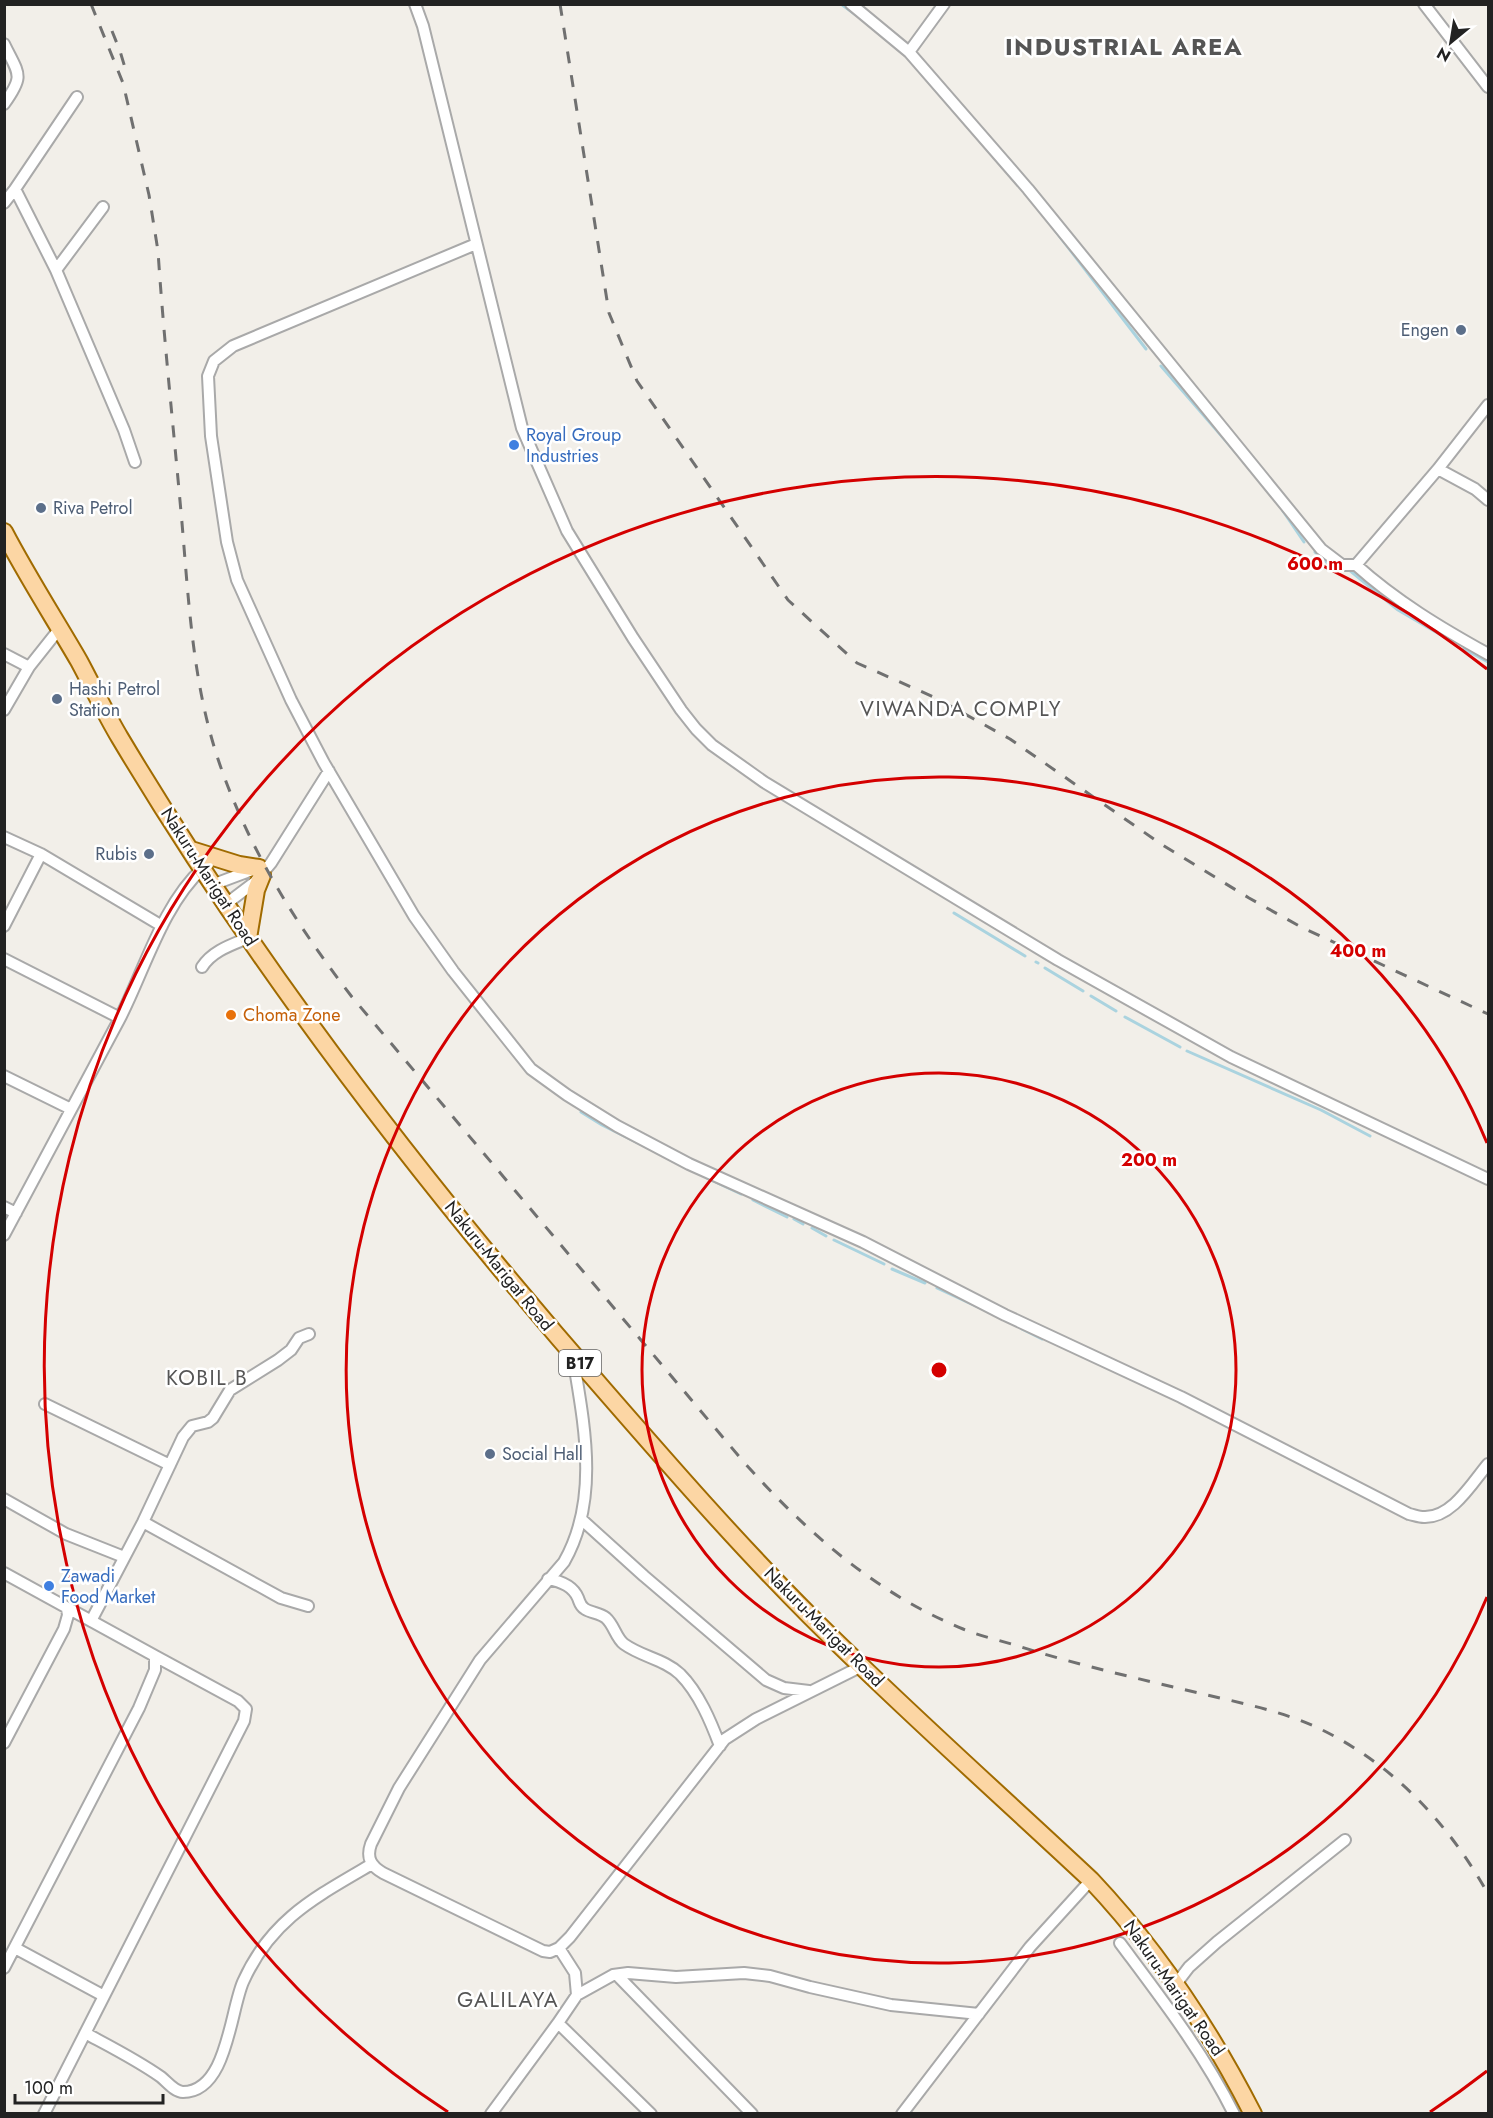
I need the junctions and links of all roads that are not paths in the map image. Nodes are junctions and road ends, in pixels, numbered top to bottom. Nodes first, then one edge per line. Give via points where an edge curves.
1 (415, 4) edge
2 (851, 4) edge
3 (944, 4) edge
4 (1424, 4) edge
5 (4, 44) edge
6 (909, 52) junction
7 (1488, 87) edge
8 (77, 98) dead end
9 (4, 104) edge
10 (15, 189) junction
11 (4, 203) edge
12 (103, 207) dead end
13 (476, 244) junction
14 (56, 270) junction
15 (1488, 405) edge
16 (135, 462) dead end
17 (1438, 469) junction
18 (1488, 500) edge
19 (4, 532) edge
20 (1356, 565) junction
21 (60, 628) junction
22 (4, 654) edge
23 (1488, 654) edge
24 (29, 667) junction
25 (4, 711) edge
26 (329, 771) junction
27 (4, 837) edge
28 (191, 850) junction
29 (41, 854) junction
30 (203, 868) junction
31 (263, 870) junction
32 (212, 885) junction
33 (226, 904) junction
34 (4, 926) edge
35 (162, 926) junction
36 (248, 938) junction
37 (4, 959) edge
38 (201, 967) dead end
39 (120, 1018) junction
40 (4, 1076) edge
41 (70, 1109) junction
42 (1488, 1179) edge
43 (4, 1207) edge
44 (16, 1213) junction
45 (4, 1235) edge
46 (309, 1334) dead end
47 (573, 1355) junction
48 (45, 1404) dead end
49 (1488, 1464) edge
50 (170, 1465) junction
51 (4, 1499) edge
52 (581, 1519) junction
53 (143, 1522) junction
54 (124, 1557) junction
55 (4, 1574) edge
56 (548, 1579) junction
57 (308, 1606) dead end
58 (67, 1609) junction
59 (91, 1621) junction
60 (154, 1656) junction
61 (862, 1666) junction
62 (813, 1691) junction
63 (4, 1743) edge
64 (720, 1746) junction
65 (1345, 1840) dead end
66 (372, 1864) junction
67 (1090, 1880) junction
68 (1120, 1943) dead end
69 (15, 1948) junction
70 (559, 1948) junction
71 (4, 1968) edge
72 (617, 1975) junction
73 (1176, 1984) junction
74 (577, 1995) junction
75 (104, 1996) junction
76 (980, 2014) junction
77 (558, 2023) junction
78 (85, 2033) junction
79 (44, 2114) edge
80 (491, 2114) edge
81 (651, 2114) edge
82 (752, 2114) edge
83 (902, 2114) edge
84 (1234, 2114) edge
85 (1253, 2114) edge

1 - 13 street
2 - 6 street
3 - 6 street
4 - 7 street
5 - 9 street via 19,74 18,84
6 - 20 street via 1028,189 1321,549 1342,565
8 - 10 street
10 - 11 street
10 - 14 street
12 - 14 street
13 - 26 street via 251,338 220,355 209,372 211,436 227,542 237,580 291,700
13 - 42 street via 522,428 567,531 681,710 712,745 764,782 1058,960 1231,1057
14 - 16 street
15 - 17 street
17 - 18 street
17 - 20 street
19 - 21 main road, Nakuru-Marigat Road / B17
20 - 23 street via 1408,607
21 - 24 street
21 - 28 main road, Nakuru-Marigat Road / B17 via 118,735
22 - 24 street
24 - 25 street
26 - 31 street
26 - 49 street via 414,916 498,1030 531,1069 616,1126 1181,1397 1409,1514 1440,1514 1455,1503
27 - 29 street
28 - 30 main road, Nakuru-Marigat Road / B17
28 - 31 main road
29 - 34 street
29 - 35 street
30 - 32 main road, Nakuru-Marigat Road / B17
30 - 35 street via 192,878
31 - 32 street
31 - 33 street via 247,890
31 - 36 main road
32 - 33 main road, Nakuru-Marigat Road / B17
33 - 36 main road, Nakuru-Marigat Road / B17
35 - 39 street
36 - 38 street via 207,958
36 - 47 main road, Nakuru-Marigat Road / B17 via 381,1119
37 - 39 street
39 - 41 street
40 - 41 street
41 - 44 street
43 - 44 street
44 - 45 street
46 - 50 street via 299,1338 278,1360 230,1390 213,1418 192,1426 183,1437
47 - 52 street via 586,1457
47 - 61 main road, Nakuru-Marigat Road / B17 via 734,1536
48 - 50 street
50 - 53 street
51 - 54 street via 66,1534
52 - 56 street via 572,1549
52 - 62 street via 766,1680 784,1688
53 - 54 street
53 - 57 street via 281,1598
54 - 59 street
55 - 58 street
56 - 64 street via 565,1584 573,1590 580,1605 606,1618 625,1645 667,1664 681,1675 693,1689
56 - 66 street via 480,1660 436,1728 371,1844 368,1852
58 - 59 street
58 - 63 street via 64,1629
59 - 60 street
60 - 69 street via 155,1670 139,1708
60 - 75 street via 246,1709 244,1721
61 - 62 street
61 - 67 main road, Nakuru-Marigat Road / B17
62 - 64 street via 756,1719
64 - 70 street
65 - 73 street via 1217,1942
66 - 70 street via 535,1948 550,1952
66 - 78 street via 287,1918 266,1940 242,1985 219,2063 211,2077 196,2088 178,2091 149,2069
67 - 73 main road, Nakuru-Marigat Road / B17 via 1122,1913
67 - 76 street via 1030,1947
68 - 84 street via 1211,2071
69 - 71 street
69 - 75 street
70 - 74 street via 575,1973
72 - 74 street
72 - 76 street via 744,1973 891,2005
72 - 82 street
73 - 85 main road, Nakuru-Marigat Road / B17
74 - 77 street
75 - 78 street
76 - 83 street
77 - 80 street
77 - 81 street
78 - 79 street

